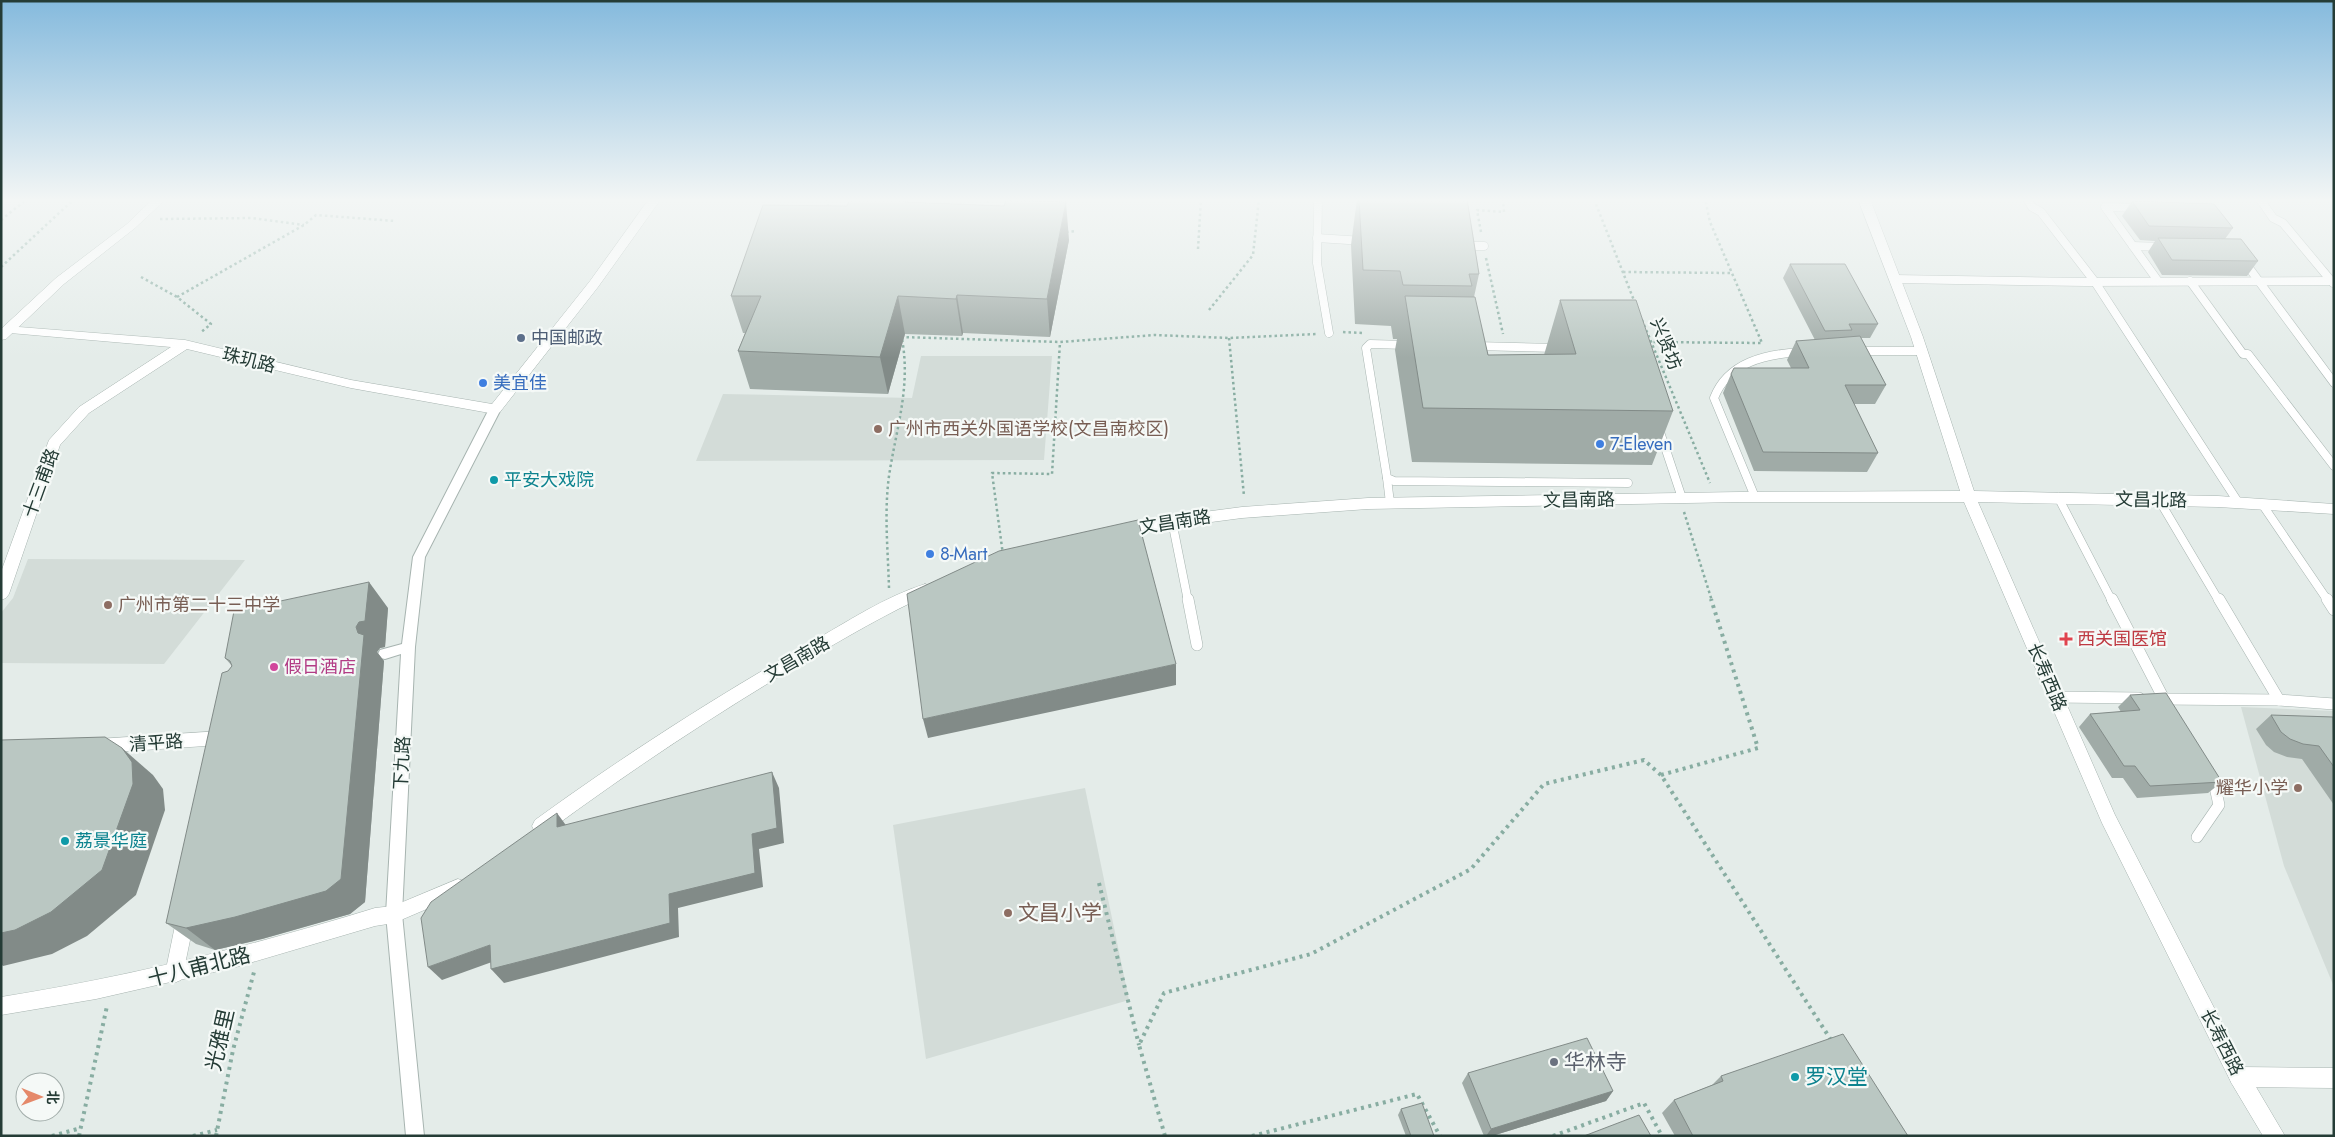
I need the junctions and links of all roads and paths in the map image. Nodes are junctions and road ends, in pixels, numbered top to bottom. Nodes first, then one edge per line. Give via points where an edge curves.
1 (17, 252) edge
2 (97, 252) edge
3 (256, 252) edge
4 (617, 252) edge
5 (1253, 252) edge
6 (1317, 252) edge
7 (1615, 252) edge
8 (1723, 252) edge
9 (1884, 252) edge
10 (2072, 252) edge
11 (2137, 252) edge
12 (2308, 252) edge
13 (2240, 255) edge
14 (1, 267) edge
15 (1623, 272) junction
16 (1732, 273) junction
17 (141, 277) dead end
18 (1894, 279) junction
19 (2190, 281) junction
20 (2260, 281) junction
21 (2095, 282) junction
22 (2158, 282) junction
23 (2333, 282) edge
24 (177, 297) junction
25 (1637, 307) edge
26 (1209, 310) dead end
27 (1640, 316) edge
28 (904, 328) edge
29 (980, 330) edge
30 (4, 331) edge
31 (1341, 332) dead end
32 (1329, 333) junction
33 (902, 337) junction
34 (892, 338) edge
35 (1229, 338) junction
36 (978, 340) junction
37 (1060, 342) junction
38 (1762, 343) dead end
39 (185, 344) junction
40 (1420, 345) edge
41 (1469, 346) edge
42 (1568, 348) edge
43 (1921, 351) junction
44 (1809, 352) edge
45 (1845, 352) edge
46 (2334, 383) edge
47 (495, 409) junction
48 (1657, 424) edge
49 (2334, 466) edge
50 (1387, 478) junction
51 (1628, 484) dead end
52 (1968, 495) junction
53 (1716, 497) junction
54 (1755, 497) junction
55 (1680, 498) junction
56 (2058, 498) junction
57 (2159, 500) junction
58 (2238, 502) junction
59 (1390, 504) junction
60 (2262, 504) junction
61 (2334, 509) edge
62 (1246, 512) junction
63 (1172, 521) junction
64 (1103, 536) edge
65 (1004, 563) edge
66 (942, 583) edge
67 (1, 594) edge
68 (889, 606) junction
69 (2334, 610) edge
70 (1197, 645) dead end
71 (408, 647) junction
72 (385, 654) dead end
73 (2056, 697) junction
74 (2163, 699) junction
75 (2279, 700) junction
76 (2334, 704) edge
77 (2173, 715) edge
78 (78, 748) edge
79 (217, 757) edge
80 (2206, 771) edge
81 (1661, 775) junction
82 (531, 833) edge
83 (2197, 837) dead end
84 (470, 878) edge
85 (1099, 883) dead end
86 (189, 899) edge
87 (394, 914) junction
88 (260, 952) junction
89 (174, 974) junction
90 (110, 988) junction
91 (1, 1006) edge
92 (1833, 1043) edge
93 (1140, 1045) junction
94 (2239, 1077) junction
95 (2334, 1078) edge
96 (81, 1128) junction
97 (217, 1130) junction
98 (52, 1136) edge
99 (79, 1136) edge
100 (193, 1136) edge
101 (216, 1136) edge
102 (415, 1136) edge
103 (1165, 1136) edge
104 (1252, 1136) edge
105 (1440, 1136) edge
106 (1553, 1136) edge
107 (1662, 1136) edge
108 (2275, 1136) edge

1 - 14 path
2 - 30 street
3 - 24 path
4 - 47 street
5 - 26 path
6 - 32 lane
7 - 15 path, 兴贤坊
8 - 16 path
9 - 18 street, 长寿西路
10 - 21 lane
11 - 22 lane
12 - 23 lane
13 - 20 lane
15 - 16 path
15 - 25 path, 兴贤坊
16 - 38 path
17 - 24 path
18 - 21 lane
18 - 43 street, 长寿西路
19 - 20 lane
19 - 22 lane
19 - 49 lane via 2243,354 2248,354
20 - 23 lane
20 - 46 lane
21 - 22 lane
21 - 58 lane
24 - 39 path via 211,324
27 - 53 path, 兴贤坊
28 - 33 path
29 - 36 path
30 - 39 street, 珠玑路
31 - 32 path
32 - 35 path
33 - 34 path
33 - 36 path
33 - 68 path via 907,355 904,396 887,496
35 - 37 path via 1155,335
35 - 62 path
36 - 37 path
37 - 65 path via 1052,474 992,473
39 - 47 street, 珠玑路 via 350,384
39 - 67 street, 十三甫路 via 84,410 54,443
40 - 50 lane via 1370,344 1366,348
41 - 42 lane
43 - 45 lane
43 - 52 street, 长寿西路
44 - 54 lane via 1780,354 1758,360 1727,375 1716,388 1714,398
47 - 71 street, 下九路 via 419,557
48 - 55 lane
50 - 51 lane via 1394,481
50 - 59 lane
52 - 54 street, 文昌南路
52 - 56 street, 文昌北路
52 - 73 street, 长寿西路
53 - 54 street, 文昌南路
53 - 55 street, 文昌南路
55 - 59 street, 文昌南路
55 - 81 path via 1758,748
56 - 57 street, 文昌北路
56 - 74 lane
57 - 58 street, 文昌北路
57 - 75 lane
58 - 60 street, 文昌北路
59 - 62 street, 文昌南路
60 - 61 street, 文昌北路
60 - 69 lane
62 - 63 street, 文昌南路
63 - 64 street, 文昌南路
63 - 70 lane
66 - 68 street, 文昌南路
68 - 82 street, 文昌南路 via 720,704
71 - 72 street
71 - 87 street, 下九路
73 - 74 lane
73 - 94 street, 长寿西路 via 2108,818
74 - 75 lane
74 - 77 lane
75 - 76 lane
78 - 79 street, 清平路 via 223,730
80 - 83 lane via 2215,787 2218,805
81 - 92 path
81 - 93 path via 1644,760 1544,784 1471,869 1310,954 1164,993
84 - 87 street via 455,889
85 - 93 path
86 - 89 street
87 - 88 street, 十八甫北路
87 - 102 street, 下九路
88 - 89 street, 十八甫北路
88 - 97 path, 光雅里 via 233,1050
89 - 90 street, 十八甫北路
90 - 91 street, 十八甫北路
90 - 96 path
93 - 103 path
94 - 95 street
94 - 108 street, 长寿西路
96 - 98 path
96 - 99 path
97 - 100 path
97 - 101 path, 光雅里
104 - 105 path via 1416,1094
106 - 107 path via 1644,1103

